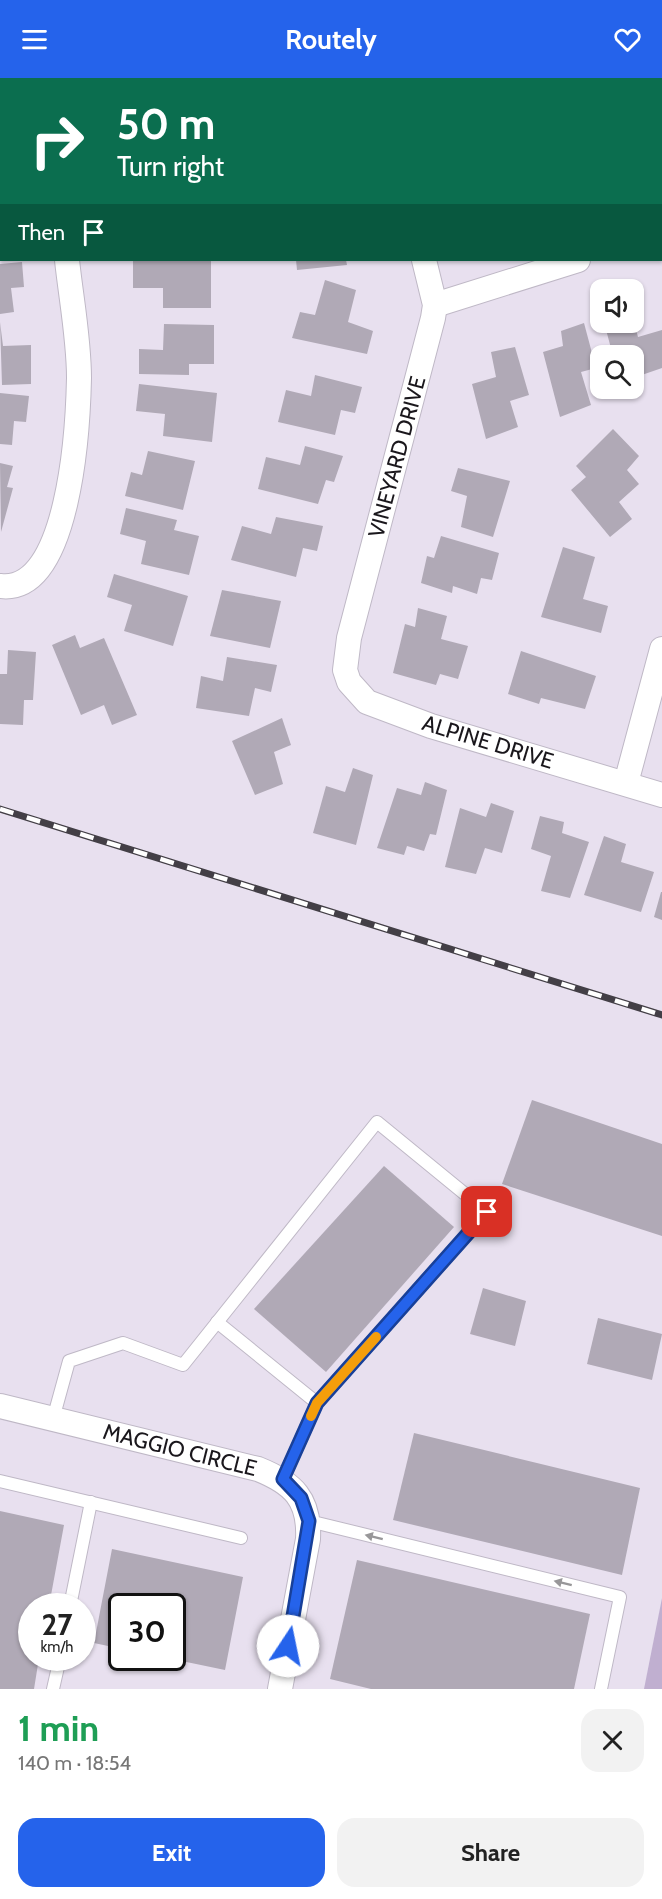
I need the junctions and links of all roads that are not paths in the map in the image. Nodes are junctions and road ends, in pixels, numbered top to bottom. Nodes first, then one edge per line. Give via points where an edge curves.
1 (67, 261) edge
2 (424, 261) edge
3 (575, 261) edge
4 (435, 305) junction
5 (0, 586) edge
6 (662, 648) edge
7 (347, 656) joint
8 (626, 783) junction
9 (662, 795) edge
10 (217, 1322) junction
11 (317, 1403) junction
12 (0, 1406) edge
13 (53, 1419) junction
14 (283, 1479) junction
15 (0, 1480) edge
16 (92, 1502) junction
17 (309, 1521) junction
18 (241, 1538) dead end
19 (73, 1593) edge
20 (57, 1671) edge
21 (53, 1689) edge
22 (280, 1689) edge
23 (601, 1689) edge

1 - 5 street via 79,376 75,457 59,528 42,566 26,581
2 - 4 street, VINEYARD DRIVE
3 - 4 street
4 - 7 street, VINEYARD DRIVE
6 - 8 street
7 - 8 street, ALPINE DRIVE via 345,670 349,682 367,702 431,726
8 - 9 street, ALPINE DRIVE
10 - 11 lane
10 - 11 lane via 377,1122 487,1212
10 - 13 lane via 183,1365 123,1343 69,1361
11 - 14 lane
12 - 13 street, MAGGIO CIRCLE
13 - 14 street, MAGGIO CIRCLE via 258,1468
14 - 17 street, MAGGIO CIRCLE via 301,1498
15 - 16 lane
16 - 18 lane
16 - 19 lane
17 - 22 street, MAGGIO CIRCLE
23 -> 17 lane via 620,1597
20 - 21 lane

